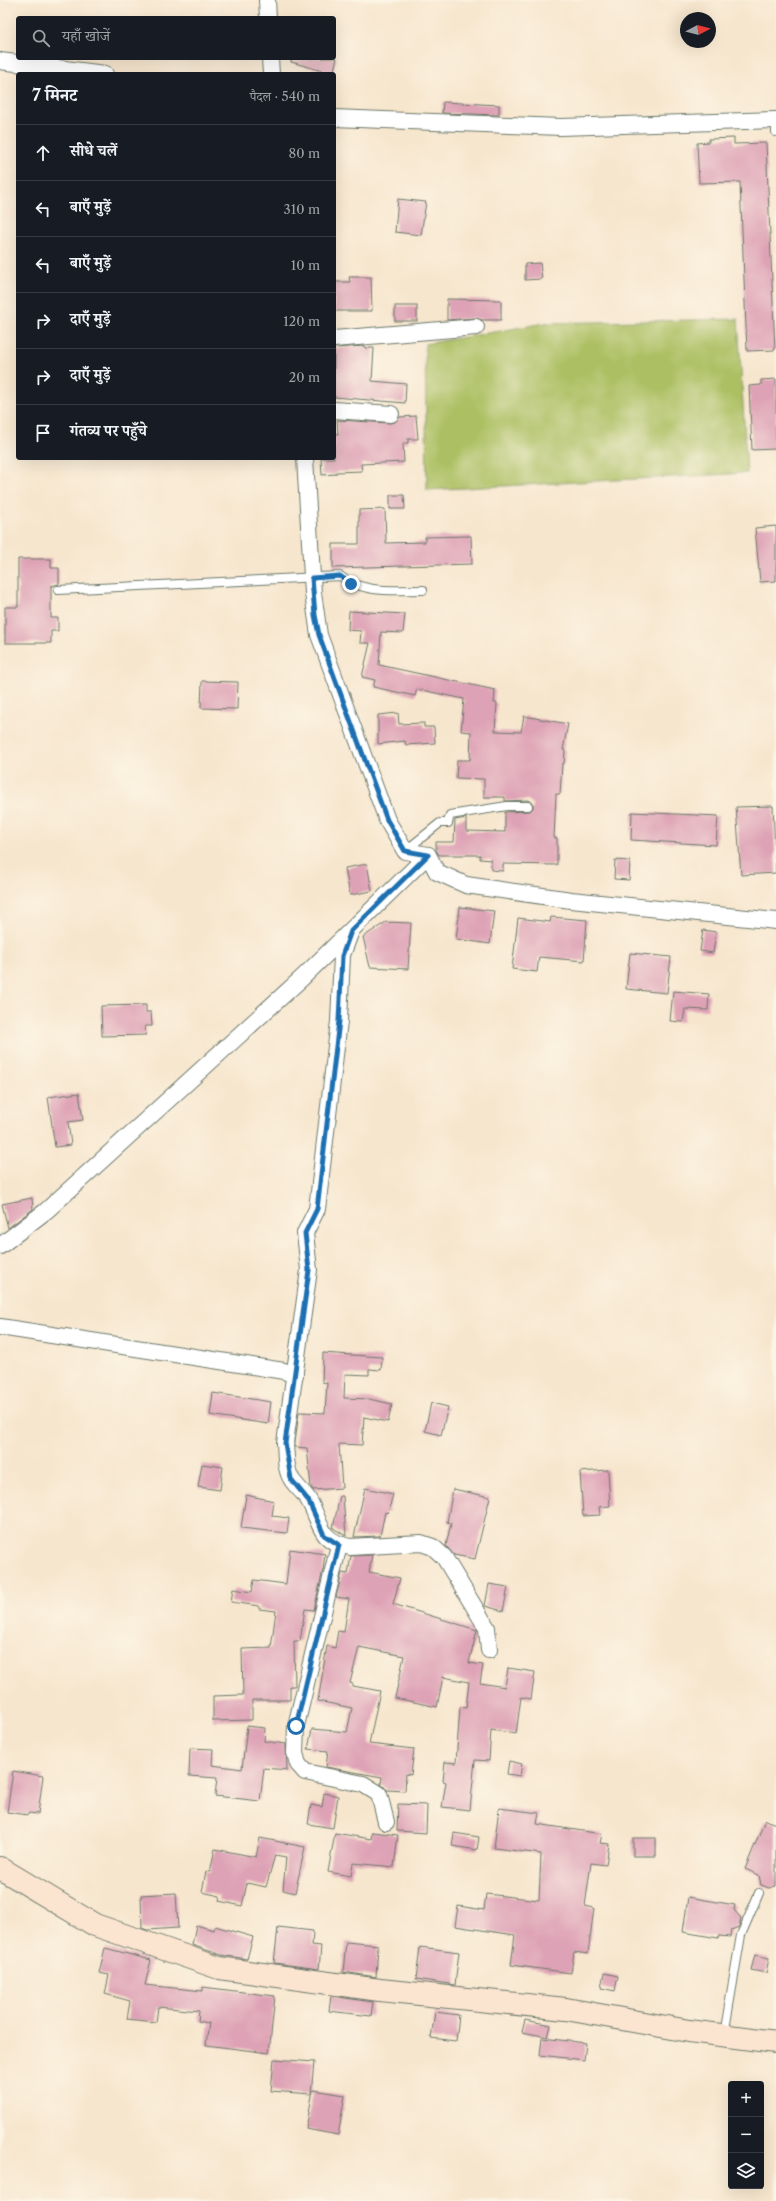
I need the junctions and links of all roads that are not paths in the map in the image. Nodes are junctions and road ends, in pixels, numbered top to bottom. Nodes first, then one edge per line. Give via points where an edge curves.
1 (267, 0) edge
2 (268, 16) edge
3 (270, 60) edge
4 (0, 61) edge
5 (89, 72) edge
6 (270, 72) edge
7 (336, 118) edge
8 (776, 120) edge
9 (776, 132) edge
10 (476, 327) dead end
11 (336, 339) edge
12 (336, 410) edge
13 (391, 414) dead end
14 (305, 460) edge
15 (312, 578) junction
16 (58, 590) dead end
17 (423, 590) dead end
18 (528, 806) dead end
19 (405, 851) junction
20 (428, 855) junction
21 (776, 921) edge
22 (351, 931) junction
23 (0, 1246) edge
24 (0, 1327) edge
25 (295, 1375) junction
26 (339, 1545) junction
27 (489, 1650) dead end
28 (386, 1822) dead end
29 (0, 1868) edge
30 (759, 1892) dead end
31 (724, 2036) junction
32 (776, 2042) edge

1 - 2 street
3 - 6 street
4 - 5 street
7 - 8 street via 561,127
8 - 9 lane
10 - 11 street
12 - 13 street
14 - 15 street
15 - 16 lane
15 - 17 lane via 340,576 351,584 369,590
15 - 19 street via 319,635 387,820
18 - 19 lane via 507,806 450,815 448,823 440,823
19 - 20 street
20 - 21 street via 437,872 466,885 571,900
20 - 22 street
22 - 23 street via 46,1212
22 - 25 street via 342,956 339,1021 317,1209 305,1233 309,1270
24 - 25 street via 284,1371
25 - 26 street via 285,1443 288,1469 291,1479 308,1500 324,1535
26 - 27 street via 350,1547 421,1544 433,1547 444,1557 487,1628
26 - 28 street via 296,1726 295,1753 298,1764 305,1772 362,1784 379,1794
29 - 31 street via 95,1925 219,1968 380,1990 566,2009
30 - 31 lane via 741,1935
31 - 32 street

